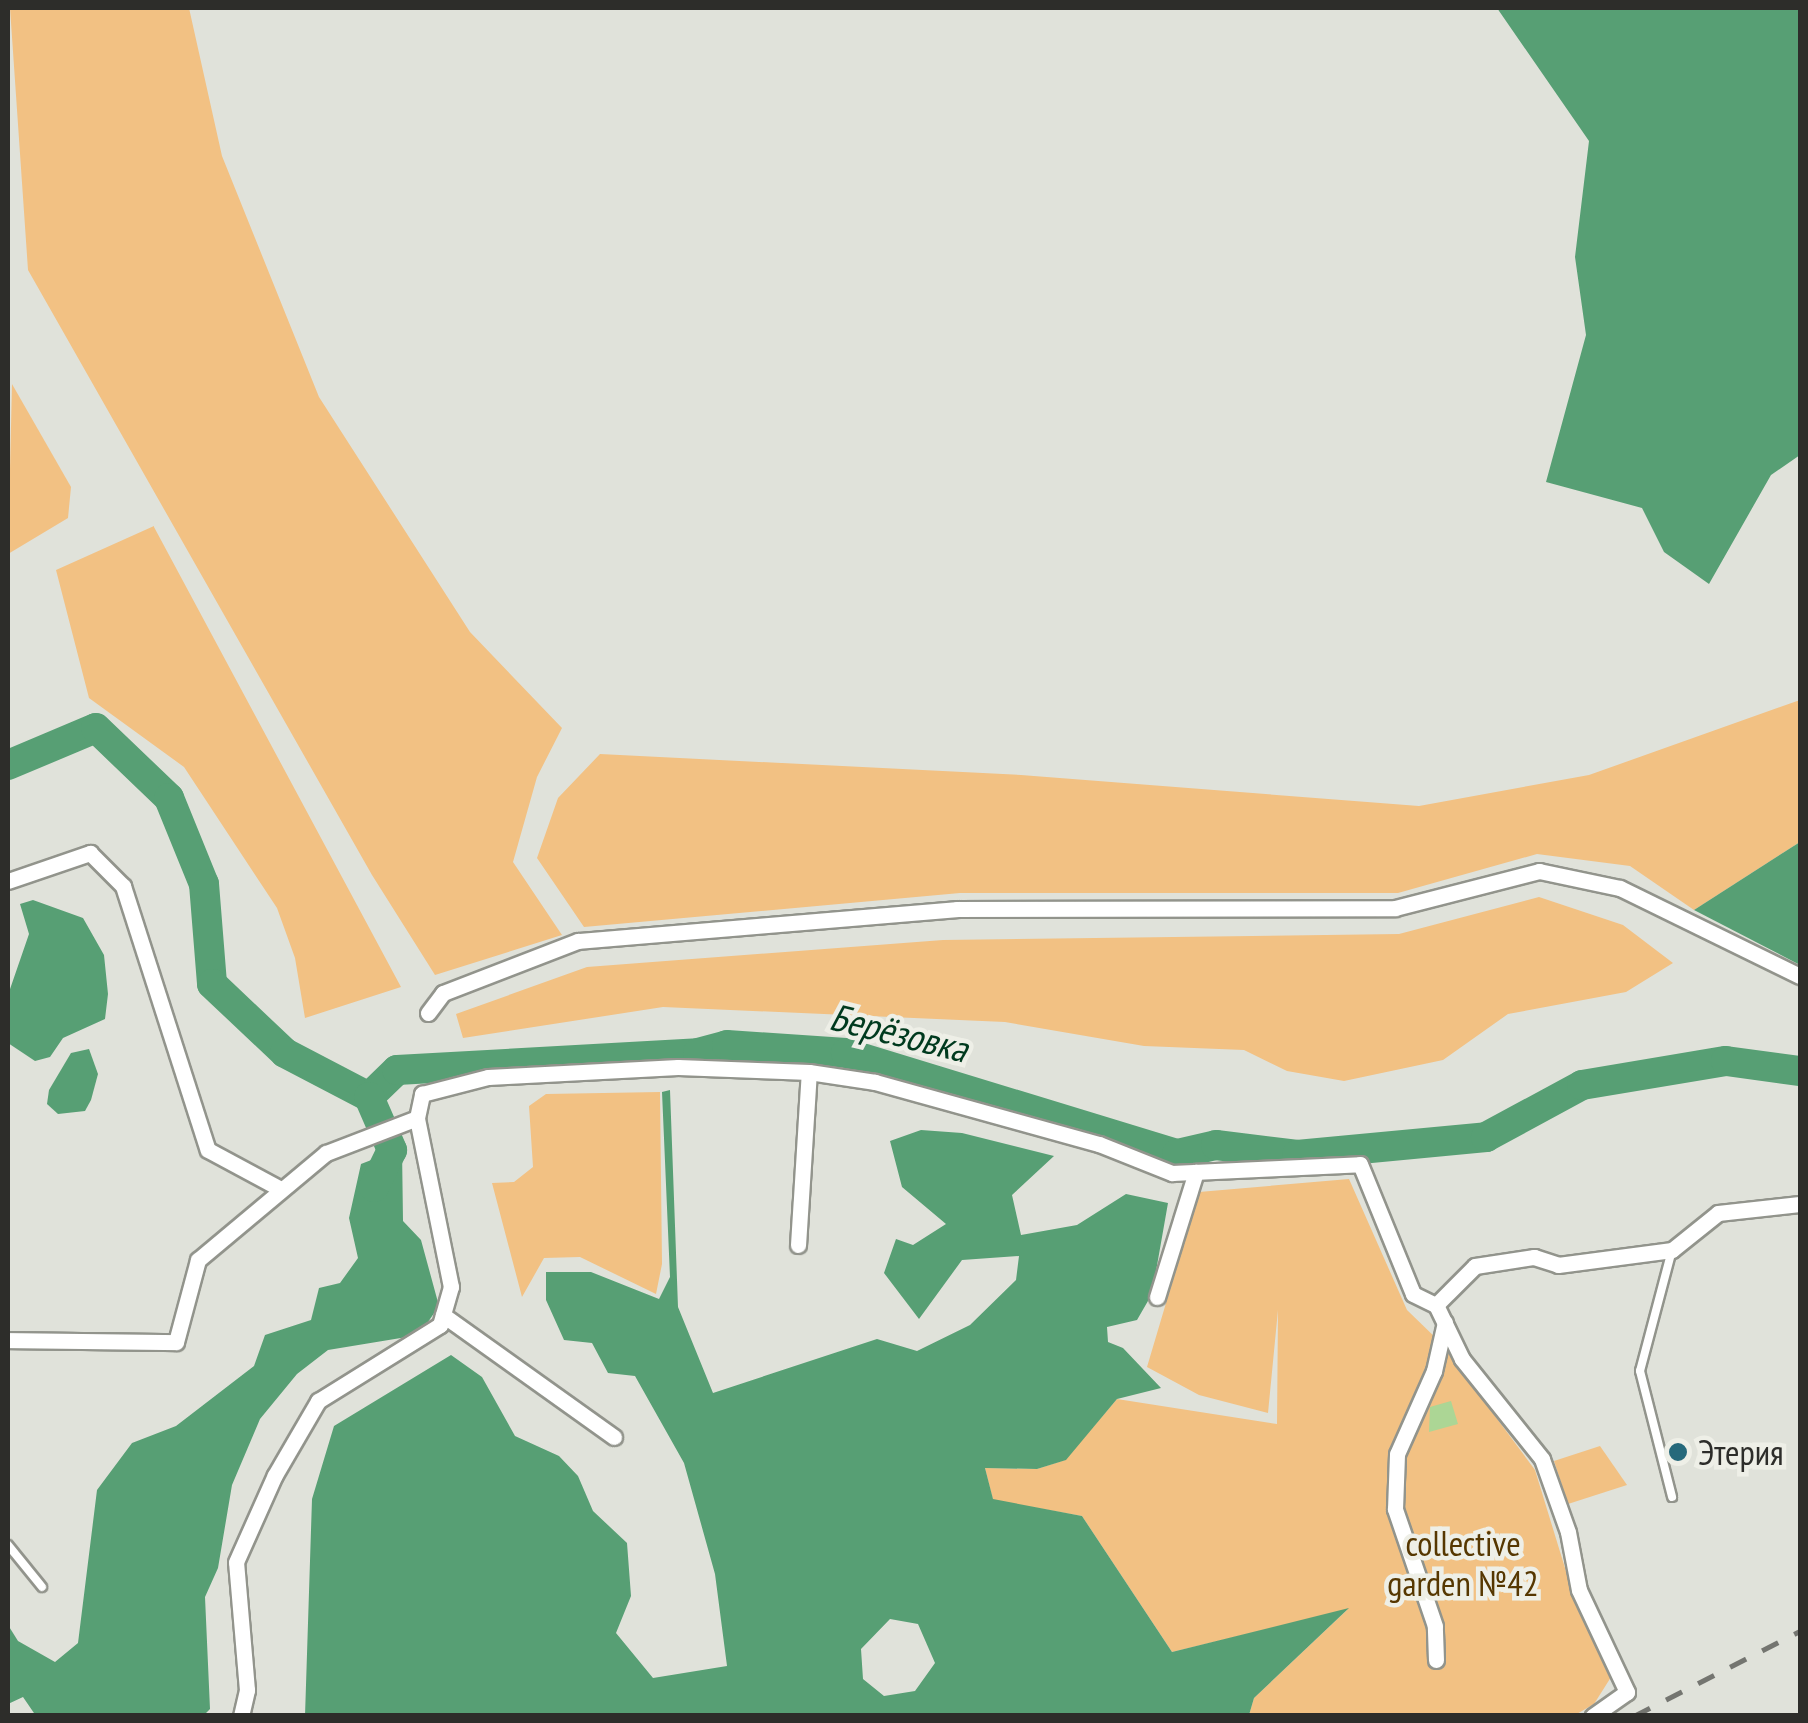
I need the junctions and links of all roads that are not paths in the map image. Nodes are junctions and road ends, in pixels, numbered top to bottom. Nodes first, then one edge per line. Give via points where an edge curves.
1 (8, 881) edge
2 (1800, 976) edge
3 (428, 1013) dead end
4 (809, 1072) junction
5 (418, 1118) junction
6 (1196, 1172) junction
7 (278, 1188) junction
8 (1800, 1204) edge
9 (798, 1245) dead end
10 (1672, 1250) junction
11 (1157, 1298) dead end
12 (1436, 1304) junction
13 (443, 1315) junction
14 (1444, 1322) junction
15 (8, 1340) edge
16 (614, 1437) dead end
17 (1672, 1497) dead end
18 (8, 1545) edge
19 (42, 1587) dead end
20 (1436, 1660) dead end
21 (240, 1716) edge
22 (1593, 1716) edge

1 - 7 street via 90,853 123,886 208,1150
2 - 3 street via 1620,888 1539,872 1396,908 957,909 578,941 443,993
4 - 5 street via 678,1067 488,1076 422,1094
4 - 6 street via 875,1082 1062,1134 1172,1173
4 - 9 street
5 - 7 street via 326,1153
5 - 13 street via 451,1286
6 - 11 street
6 - 12 street via 1360,1164 1413,1294
7 - 15 street via 198,1260 176,1342
8 - 10 street via 1718,1213
10 - 12 street via 1558,1265 1534,1257 1475,1266
10 - 17 lane via 1640,1371
12 - 14 street
13 - 16 street
13 - 21 street via 440,1325 318,1401 275,1475 236,1562 247,1690
14 - 20 street via 1434,1371 1397,1454 1395,1509 1435,1626
14 - 22 street via 1462,1358 1542,1459 1568,1532 1579,1590 1628,1692
18 - 19 lane

